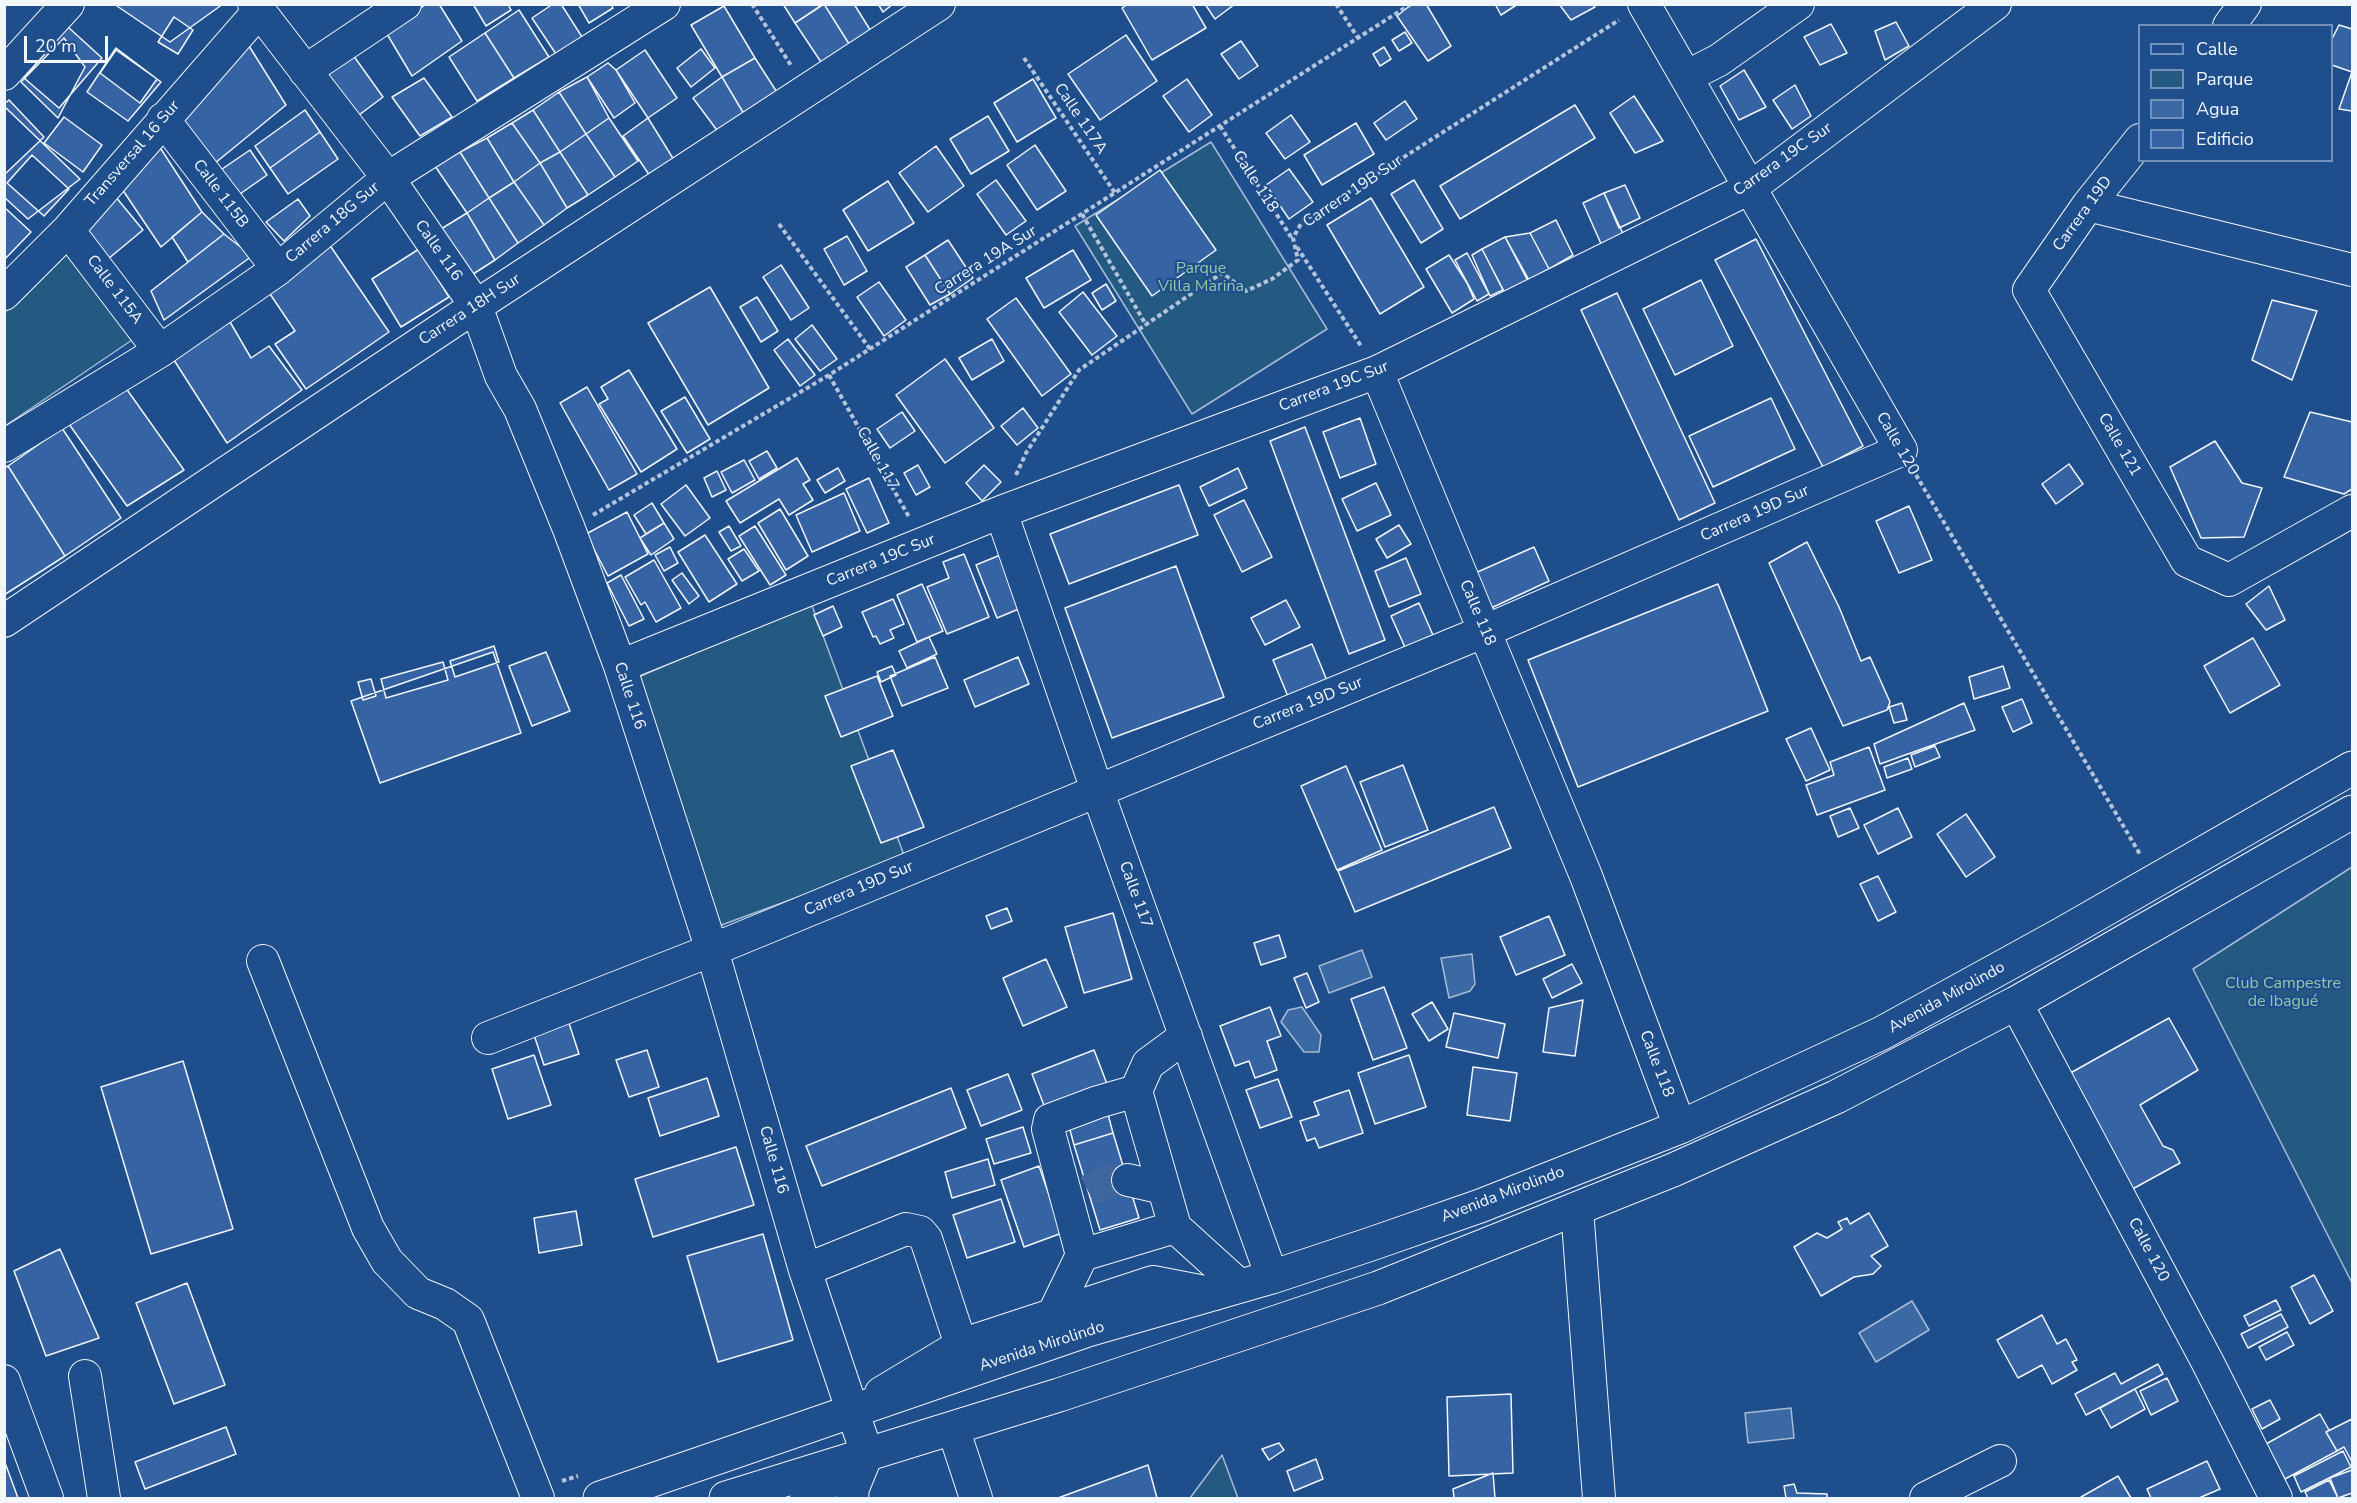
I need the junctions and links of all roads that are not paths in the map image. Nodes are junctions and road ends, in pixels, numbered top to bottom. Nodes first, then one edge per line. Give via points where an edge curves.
1 (68, 4) edge
2 (405, 4) edge
3 (664, 4) edge
4 (939, 4) edge
5 (1798, 4) edge
6 (1995, 4) edge
7 (2245, 4) edge
8 (257, 8) edge
9 (1634, 11) edge
10 (2230, 24) edge
11 (305, 71) junction
12 (4, 74) edge
13 (1686, 77) junction
14 (163, 119) junction
15 (2138, 141) edge
16 (388, 178) junction
17 (1750, 188) junction
18 (2088, 205) junction
19 (68, 230) junction
20 (278, 269) junction
21 (2352, 270) edge
22 (2029, 290) joint
23 (4, 294) edge
24 (476, 306) junction
25 (160, 351) junction
26 (1377, 372) junction
27 (4, 446) edge
28 (1901, 450) joint
29 (2352, 511) edge
30 (1001, 512) junction
31 (4, 621) edge
32 (1485, 631) junction
33 (620, 666) junction
34 (2352, 768) edge
35 (1097, 790) junction
36 (2352, 812) edge
37 (712, 950) junction
38 (263, 961) dead end
39 (2016, 1003) junction
40 (1185, 1036) junction
41 (488, 1038) dead end
42 (1136, 1091) junction
43 (1680, 1127) junction
44 (1128, 1180) tunnel mouth
45 (1163, 1188) junction
46 (1576, 1209) junction
47 (1175, 1227) junction
48 (1082, 1255) junction
49 (805, 1269) junction
50 (1272, 1277) junction
51 (1228, 1290) junction
52 (1053, 1315) junction
53 (961, 1346) junction
54 (85, 1376) dead end
55 (4, 1381) edge
56 (852, 1411) junction
57 (953, 1428) junction
58 (867, 1454) junction
59 (2000, 1461) dead end
60 (1935, 1496) edge
61 (47, 1498) edge
62 (104, 1498) edge
63 (538, 1498) edge
64 (600, 1498) edge
65 (726, 1498) edge
66 (806, 1498) edge
67 (852, 1498) edge
68 (975, 1498) edge
69 (1599, 1498) edge
70 (2277, 1498) edge

1 - 12 street
2 - 11 street
3 - 16 street, Carrera 18G Sur
4 - 24 street, Carrera 18H Sur
5 - 13 street via 1719,60
6 - 17 street, Carrera 19C Sur
7 - 10 street
8 - 11 street, Calle 116
8 - 14 street, Transversal 16 Sur
9 - 13 street, Calle 120
11 - 16 street, Calle 116
13 - 17 street, Calle 120
14 - 19 street, Transversal 16 Sur
14 - 20 street, Calle 115B
15 - 18 street, Carrera 19D
16 - 20 street, Carrera 18G Sur
16 - 24 street, Calle 116
17 - 26 street, Carrera 19C Sur
17 - 28 street, Calle 120
18 - 21 street
18 - 22 street, Carrera 19D
19 - 23 street, Transversal 16 Sur
19 - 25 street, Calle 115A
20 - 25 street, Carrera 18G Sur
22 - 29 street, Calle 121 via 2187,561 2229,580
24 - 31 street, Carrera 18H Sur
24 - 33 street, Calle 116 via 501,376 520,409 569,530
25 - 27 street, Carrera 18G Sur
26 - 30 street, Carrera 19C Sur
26 - 32 street, Calle 118
28 - 32 street, Carrera 19D Sur
30 - 33 street, Carrera 19C Sur
30 - 35 street, Calle 117
32 - 35 street, Carrera 19D Sur
32 - 43 street, Calle 118 via 1586,876
33 - 37 street, Calle 116
34 - 43 main road, Avenida Mirolindo via 1882,1033
35 - 37 street, Carrera 19D Sur
35 - 40 street, Calle 117
36 - 39 main road
37 - 41 street, Carrera 19D Sur
37 - 49 street, Calle 116
38 - 63 street via 368,1228 387,1261 418,1293 445,1304 468,1320
39 - 46 main road via 1836,1097
39 - 70 street, Calle 120
40 - 42 street via 1148,1064
40 - 50 street, Calle 117
42 - 45 street
42 - 48 street via 1050,1120 1048,1129 1080,1201
43 - 50 main road, Avenida Mirolindo via 1480,1206
44 - 45 street
45 - 47 street
46 - 57 main road via 1378,1288
46 - 69 street
47 - 48 street
47 - 51 street
48 - 52 street
49 - 53 street via 906,1228 920,1232 926,1239
49 - 56 street, Calle 116
50 - 51 main road, Avenida Mirolindo
51 - 52 street via 1153,1282
51 - 56 main road, Avenida Mirolindo via 1088,1330
52 - 53 street
53 - 56 street
54 - 62 street
55 - 61 street
56 - 58 street, Calle 116
56 - 64 main road, Avenida Mirolindo
57 - 58 main road
57 - 68 street
58 - 65 main road
58 - 66 street
58 - 67 street
59 - 60 street

